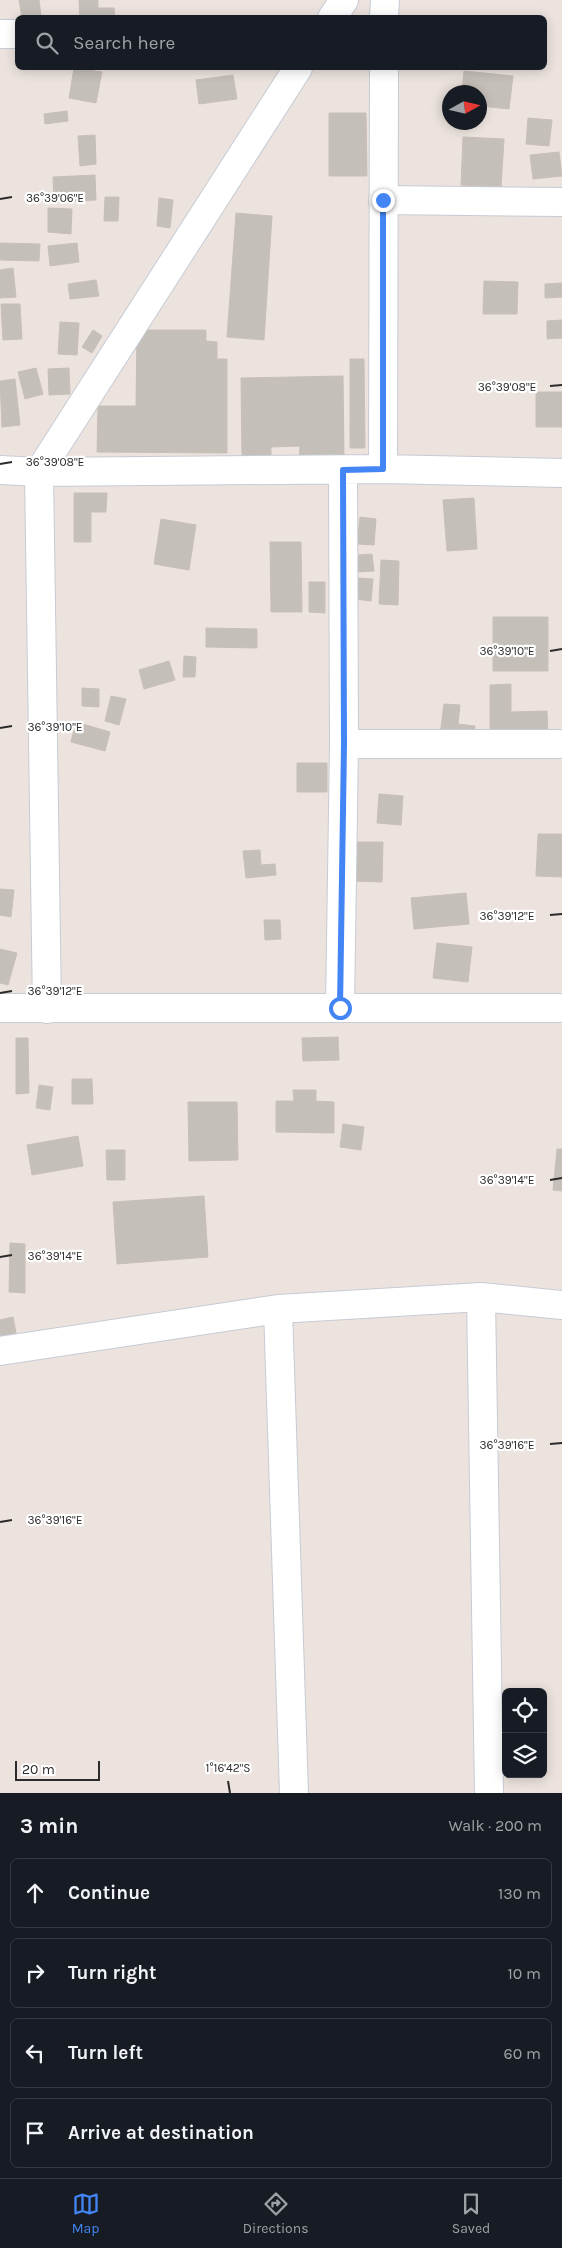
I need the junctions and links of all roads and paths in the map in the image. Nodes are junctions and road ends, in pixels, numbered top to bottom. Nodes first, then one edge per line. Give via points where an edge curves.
1 (344, 0) edge
2 (385, 0) edge
3 (334, 15) edge
4 (384, 15) edge
5 (0, 34) edge
6 (15, 34) edge
7 (297, 70) edge
8 (384, 70) edge
9 (383, 200) junction
10 (562, 202) edge
11 (383, 469) junction
12 (0, 470) edge
13 (343, 470) junction
14 (39, 472) junction
15 (562, 473) edge
16 (344, 744) junction
17 (562, 744) edge
18 (0, 1008) edge
19 (340, 1008) junction
20 (562, 1008) edge
21 (46, 1009) junction
22 (481, 1297) junction
23 (562, 1305) edge
24 (278, 1309) junction
25 (0, 1351) edge
26 (294, 1793) edge
27 (489, 1793) edge

1 - 3 street
2 - 4 street
5 - 6 street
7 - 14 street
8 - 9 street
9 - 10 street
9 - 11 street
11 - 13 street
11 - 15 street
12 - 14 street
13 - 14 street
13 - 16 street
14 - 21 street
16 - 17 street
16 - 19 street
18 - 21 street
19 - 20 street
19 - 21 street
22 - 23 street
22 - 24 street
22 - 27 street
24 - 25 street
24 - 26 street

